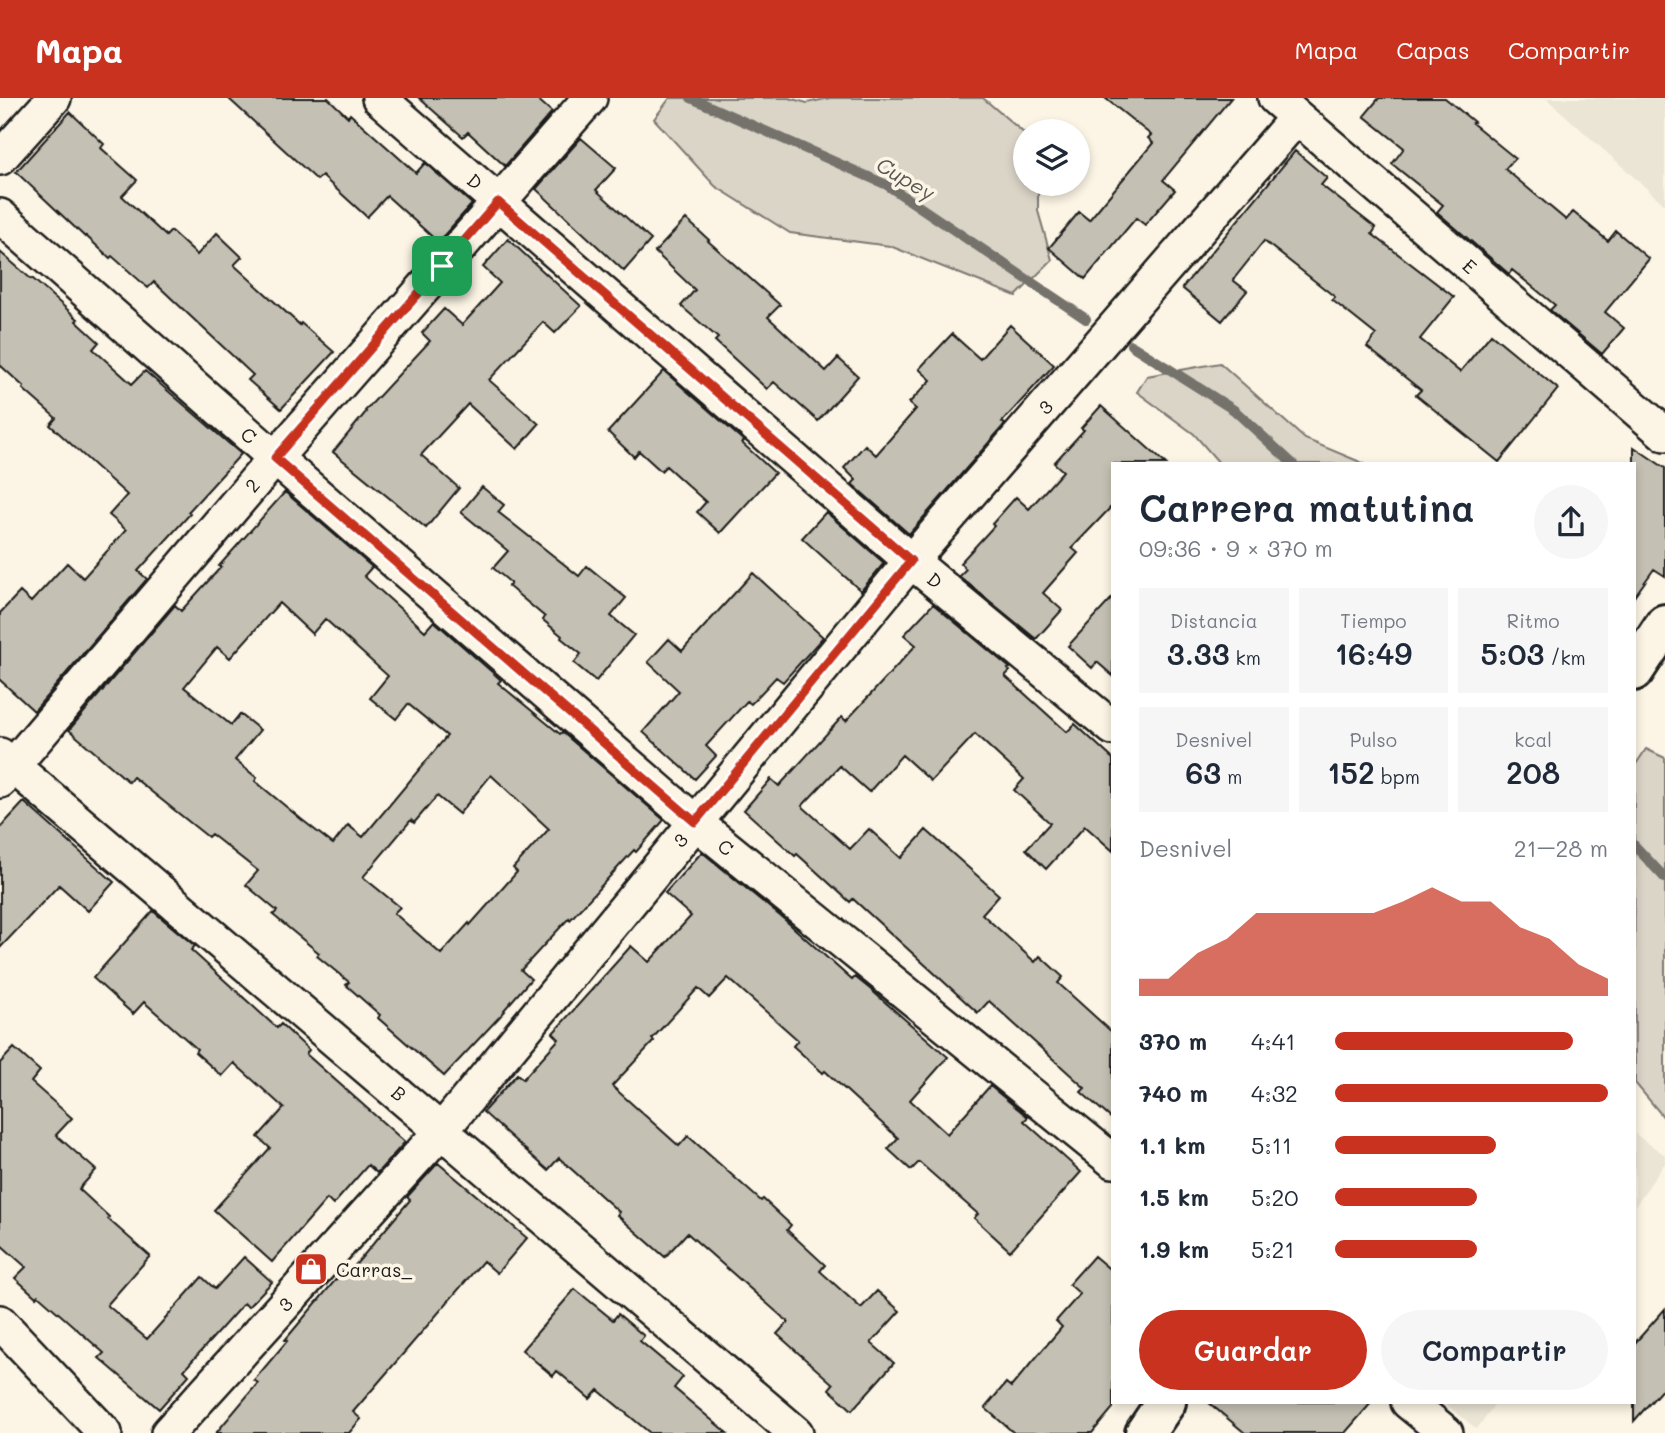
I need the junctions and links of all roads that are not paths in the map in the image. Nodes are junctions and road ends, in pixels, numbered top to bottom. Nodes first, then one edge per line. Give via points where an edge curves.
1 (54, 98) edge
2 (379, 98) edge
3 (590, 98) edge
4 (1286, 107) edge
5 (0, 158) edge
6 (498, 202) junction
7 (0, 216) edge
8 (1665, 434) edge
9 (275, 458) junction
10 (911, 561) junction
11 (1665, 624) edge
12 (1636, 668) edge
13 (1111, 726) edge
14 (4, 767) edge
15 (695, 822) junction
16 (442, 1130) junction
17 (1111, 1159) edge
18 (0, 1322) edge
19 (1165, 1404) edge
20 (1410, 1404) edge
21 (105, 1433) edge
22 (169, 1433) edge
23 (796, 1433) edge
24 (1145, 1433) edge
25 (1446, 1433) edge

1 - 5 street
2 - 6 street, D
3 - 6 street, 2
4 - 8 street, E
4 - 10 street, 3
6 - 9 street, 2
6 - 10 street, D
7 - 9 street, C
9 - 14 street, 2
9 - 15 street, C
10 - 13 street, D
10 - 15 street, 3
11 - 12 street
14 - 16 street, B
15 - 16 street, 3
15 - 17 street, C
16 - 22 street, 3
16 - 23 street, B
18 - 21 street
19 - 24 street
20 - 25 street

